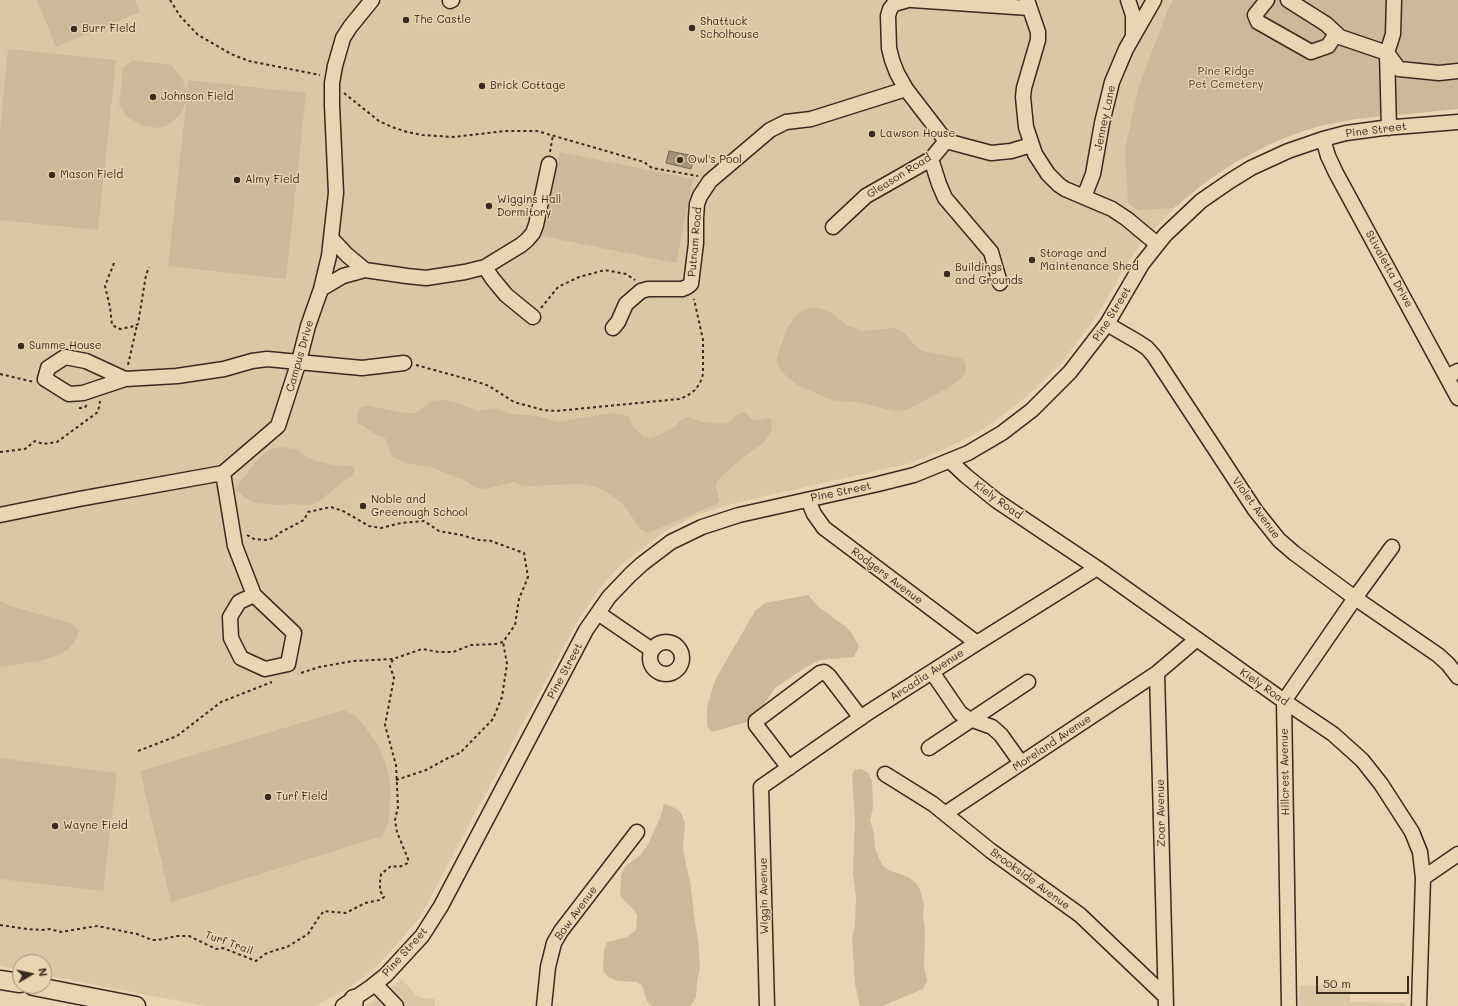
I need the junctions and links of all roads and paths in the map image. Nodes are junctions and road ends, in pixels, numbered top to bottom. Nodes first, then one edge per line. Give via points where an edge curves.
1 (170, 0) edge
2 (372, 0) edge
3 (908, 0) edge
4 (912, 0) edge
5 (1128, 0) edge
6 (1154, 0) edge
7 (1266, 0) edge
8 (1288, 0) edge
9 (1394, 0) edge
10 (1028, 4) edge
11 (1336, 34) junction
12 (1133, 36) junction
13 (1387, 52) junction
14 (1458, 71) edge
15 (332, 83) junction
16 (906, 89) junction
17 (1458, 122) edge
18 (1389, 128) junction
19 (553, 135) junction
20 (1323, 139) junction
21 (946, 141) junction
22 (1031, 145) junction
23 (930, 159) junction
24 (549, 164) joint
25 (710, 181) junction
26 (1084, 197) junction
27 (833, 227) dead end
28 (331, 238) junction
29 (1157, 244) junction
30 (114, 263) dead end
31 (485, 266) junction
32 (149, 267) dead end
33 (365, 270) junction
34 (1000, 283) dead end
35 (691, 284) junction
36 (321, 289) junction
37 (648, 289) junction
38 (533, 317) joint
39 (138, 324) junction
40 (1107, 324) junction
41 (613, 328) dead end
42 (299, 361) junction
43 (404, 363) joint
44 (0, 374) edge
45 (1453, 374) edge
46 (125, 379) junction
47 (35, 382) dead end
48 (1458, 398) edge
49 (101, 400) dead end
50 (88, 405) dead end
51 (73, 407) dead end
52 (0, 452) edge
53 (950, 461) junction
54 (223, 473) junction
55 (808, 500) junction
56 (0, 515) edge
57 (244, 532) dead end
58 (1392, 547) dead end
59 (1097, 568) junction
60 (254, 595) junction
61 (1355, 598) junction
62 (598, 613) junction
63 (1197, 639) junction
64 (503, 642) junction
65 (977, 643) junction
66 (652, 650) dead end
67 (393, 659) junction
68 (932, 672) junction
69 (1157, 673) junction
70 (297, 674) dead end
71 (1458, 676) edge
72 (276, 680) dead end
73 (1028, 682) dead end
74 (1284, 701) junction
75 (861, 718) junction
76 (974, 719) junction
77 (929, 748) dead end
78 (138, 751) dead end
79 (1021, 763) junction
80 (789, 768) junction
81 (885, 774) dead end
82 (396, 780) junction
83 (761, 786) joint
84 (946, 813) junction
85 (637, 832) dead end
86 (1458, 854) edge
87 (1423, 878) junction
88 (0, 925) edge
89 (0, 980) edge
90 (12, 982) edge
91 (375, 984) junction
92 (52, 990) edge
93 (1166, 1001) edge
94 (350, 1004) edge
95 (136, 1006) edge
96 (396, 1006) edge
97 (544, 1006) edge
98 (767, 1006) edge
99 (1289, 1006) edge
100 (1419, 1006) edge

1 - 15 path via 180,16 198,35 231,54 249,61 320,75
2 - 15 street, Campus Drive via 343,38 334,66
3 - 16 street via 894,4 888,16 889,48 897,73
4 - 10 street
5 - 12 street via 1133,15
6 - 12 street, Jenney Lane
7 - 11 street via 1255,15 1258,22 1311,52 1328,46
8 - 11 street via 1326,24
9 - 13 street via 1393,34
10 - 22 street via 1038,32 1023,97 1024,118
11 - 13 street
12 - 26 street, Jenney Lane via 1109,92 1095,166
13 - 14 street via 1399,69 1439,73
13 - 18 street
15 - 19 path via 379,121 407,132 454,137 522,130
15 - 28 street, Campus Drive via 336,177
16 - 21 street
16 - 25 street, Putnam Road via 811,119 778,125
17 - 18 street, Pine Street
18 - 20 street, Pine Street via 1346,133
19 - 24 path
19 - 25 path via 644,162 652,168 693,174
20 - 29 street, Pine Street via 1288,150 1241,174 1201,201
20 - 45 street, Stivaletta Drive via 1336,173
21 - 22 street via 991,153
21 - 23 street, Gleason Road
22 - 26 street via 1043,168 1053,180 1065,189
23 - 27 street, Gleason Road via 866,196
23 - 34 street via 945,198 991,252
24 - 31 street via 533,233 521,245
25 - 35 street, Putnam Road via 697,204
26 - 29 street via 1119,214
28 - 33 street
28 - 36 street, Campus Drive
29 - 40 street, Pine Street
30 - 39 path via 105,286 112,326 120,329
31 - 33 street via 426,278
31 - 38 street via 506,295
32 - 39 path
33 - 36 street via 343,276
35 - 37 street, Putnam Road via 682,289
35 - 43 path via 703,340 703,374 695,390 679,399 556,411 543,410 514,402 478,382
36 - 42 street, Campus Drive
37 - 38 path via 626,274 604,270 558,286
37 - 41 street via 637,294 626,304
39 - 46 path
40 - 53 street, Pine Street via 1070,372 1032,410 986,443
40 - 61 street, Violet Avenue via 1147,348 1154,356 1255,510 1279,540
42 - 43 street via 362,368
42 - 46 street via 267,359 185,375
42 - 54 street, Campus Drive via 278,426
44 - 47 path
45 - 48 street, Stivaletta Drive
46 - 46 street via 86,361 65,358 48,368 45,379 69,394 83,393
49 - 52 path via 98,412 57,442 43,444 35,441 25,449
50 - 51 path via 84,408
53 - 55 street, Pine Street via 896,480
53 - 59 street, Kiely Road via 997,501
54 - 56 street
54 - 60 street via 235,546
55 - 62 street, Pine Street via 726,519 686,534 630,574
55 - 65 street, Rodgers Avenue via 824,528
57 - 64 path via 254,539 274,538 304,520 308,512 332,507 369,526 381,528 424,521 439,531 491,541 524,553 528,577 519,599 515,625
58 - 61 street
59 - 63 street, Kiely Road
59 - 65 street, Arcadia Avenue
60 - 60 street via 294,633 288,664 265,669 241,658 231,638 230,617 239,602
61 - 71 street, Violet Avenue via 1438,655
61 - 74 street
62 - 66 street
62 - 91 street, Pine Street via 431,922 411,949
63 - 69 street
63 - 74 street, Kiely Road
64 - 67 path via 471,645 453,652 422,649
64 - 82 path via 507,664 502,697 493,719 460,753 426,770
65 - 68 street, Arcadia Avenue
67 - 70 path via 354,661
67 - 82 path, Turf Trail via 390,666 394,678 385,725 396,765
68 - 75 street, Arcadia Avenue
68 - 76 street via 960,713
69 - 79 street, Moreland Avenue
69 - 93 street, Zoar Avenue
72 - 78 path via 221,702 177,736
73 - 76 street
74 - 87 street, Kiely Road via 1333,734 1362,760 1381,784 1412,832 1420,852
74 - 99 street, Hillcrest Avenue
75 - 80 street, Arcadia Avenue
75 - 80 street via 829,676 824,672 820,673 756,721 756,725
76 - 77 street
76 - 79 street via 992,727 1001,735
79 - 84 street, Moreland Avenue
80 - 83 street, Arcadia Avenue
81 - 84 street, Brookside Avenue
82 - 88 path, Turf Trail via 398,806 395,820 408,863 399,867 391,866 381,874 380,891 384,896 380,900 365,903 346,913 324,911 308,934 287,947 265,954 256,961 222,948 216,949 189,936 152,940 137,934 97,926 61,932
83 - 98 street, Wiggin Avenue
84 - 93 street, Brookside Avenue via 991,852 1080,915
85 - 97 street, Bow Avenue via 554,943 548,967
86 - 87 street
87 - 100 street, Kiely Road
89 - 90 main road
91 - 94 street, Pine Street
91 - 96 street
92 - 95 main road

